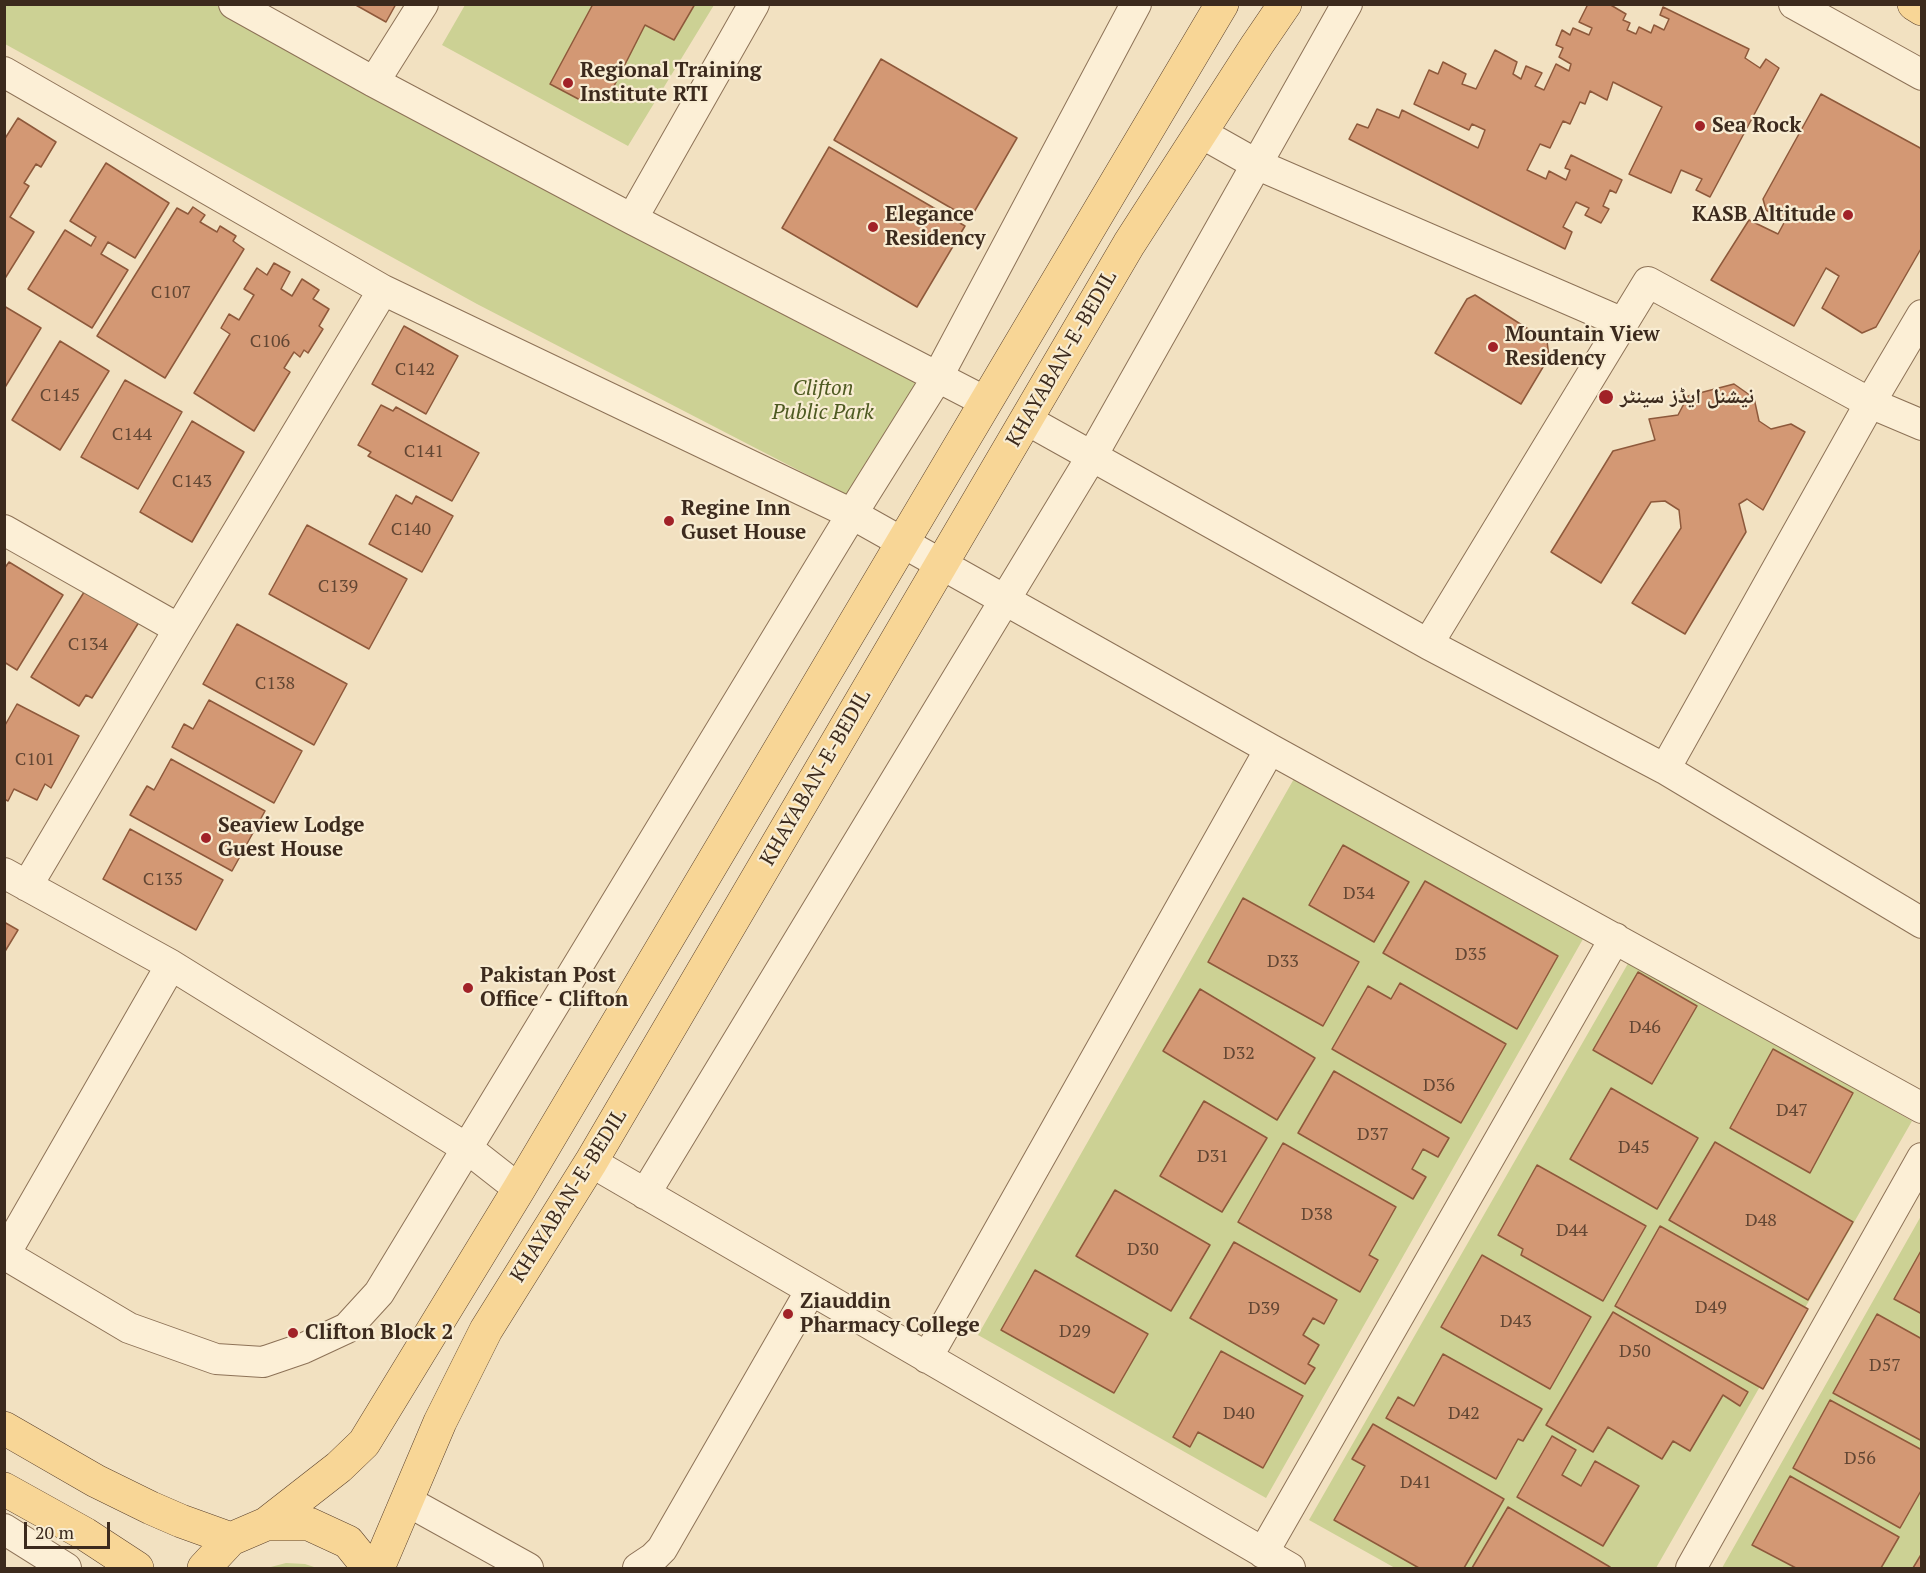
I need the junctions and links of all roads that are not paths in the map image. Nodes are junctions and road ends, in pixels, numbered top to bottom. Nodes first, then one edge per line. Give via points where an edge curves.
1 (234, 4) edge
2 (423, 4) edge
3 (754, 4) edge
4 (1136, 4) edge
5 (1222, 4) edge
6 (1285, 4) edge
7 (1347, 4) edge
8 (1794, 4) edge
9 (1914, 4) edge
10 (1922, 9) edge
11 (4, 72) edge
12 (1922, 75) edge
13 (374, 82) junction
14 (1201, 133) junction
15 (1256, 164) junction
16 (632, 219) junction
17 (383, 290) junction
18 (1922, 315) edge
19 (1623, 323) junction
20 (937, 378) junction
21 (986, 402) junction
22 (1870, 403) junction
23 (1027, 420) junction
24 (1922, 425) edge
25 (1092, 456) junction
26 (852, 514) junction
27 (4, 530) edge
28 (903, 542) junction
29 (942, 564) junction
30 (1005, 599) junction
31 (179, 629) junction
32 (1428, 644) junction
33 (1270, 749) junction
34 (1665, 769) junction
35 (16, 880) edge
36 (1922, 923) edge
37 (1615, 938) junction
38 (171, 965) junction
39 (1922, 1108) edge
40 (468, 1149) junction
41 (1922, 1158) edge
42 (591, 1162) junction
43 (519, 1189) junction
44 (645, 1194) junction
45 (5, 1254) edge
46 (811, 1290) junction
47 (927, 1358) junction
48 (4, 1428) edge
49 (4, 1489) edge
50 (407, 1501) junction
51 (266, 1524) junction
52 (4, 1529) edge
53 (231, 1539) junction
54 (1263, 1553) junction
55 (120, 1564) edge
56 (66, 1569) edge
57 (204, 1569) edge
58 (369, 1569) edge
59 (378, 1569) edge
60 (528, 1569) edge
61 (638, 1569) edge
62 (1290, 1569) edge
63 (1691, 1569) edge

1 - 13 street
2 - 13 street
3 - 16 street
4 - 20 street
5 - 21 main road, KHAYABAN-E-BEDIL
6 - 14 main road, KHAYABAN-E-BEDIL
7 - 15 street
8 - 12 street
9 - 10 main road
11 - 17 street
13 - 16 street
14 - 15 street
14 - 23 main road, KHAYABAN-E-BEDIL via 1129,244
15 - 19 street
15 - 25 street
16 - 20 street
17 - 26 street
17 - 31 street
18 - 22 street
19 - 22 street via 1648,282
19 - 32 street
20 - 21 street
20 - 26 street
21 - 28 main road, KHAYABAN-E-BEDIL
22 - 24 street
22 - 34 street
23 - 25 street
23 - 29 main road, KHAYABAN-E-BEDIL
25 - 30 street
25 - 32 street
26 - 28 street
26 - 40 street
27 - 31 street
28 - 29 street
28 - 43 main road, KHAYABAN-E-BEDIL
29 - 30 street
29 - 42 main road, KHAYABAN-E-BEDIL
30 - 33 street
30 - 44 street
31 - 35 street
32 - 34 street
33 - 37 street
33 - 47 street
34 - 36 street
35 - 38 street
37 - 39 street
37 - 54 street
38 - 40 street
38 - 45 street
40 - 43 street
40 - 45 street via 379,1293 347,1329 263,1362 216,1359 129,1328
41 - 63 street
42 - 44 street
42 - 50 main road, KHAYABAN-E-BEDIL via 486,1329
43 - 51 main road, KHAYABAN-E-BEDIL via 363,1443 339,1467
44 - 46 street
46 - 47 street
46 - 61 street via 662,1549
47 - 54 street
48 - 53 main road via 151,1508
49 - 55 main road via 85,1534
50 - 59 main road, KHAYABAN-E-BEDIL
50 - 60 street
51 - 53 main road
51 - 58 main road via 309,1524 348,1542
52 - 56 street
53 - 57 main road
54 - 62 street

